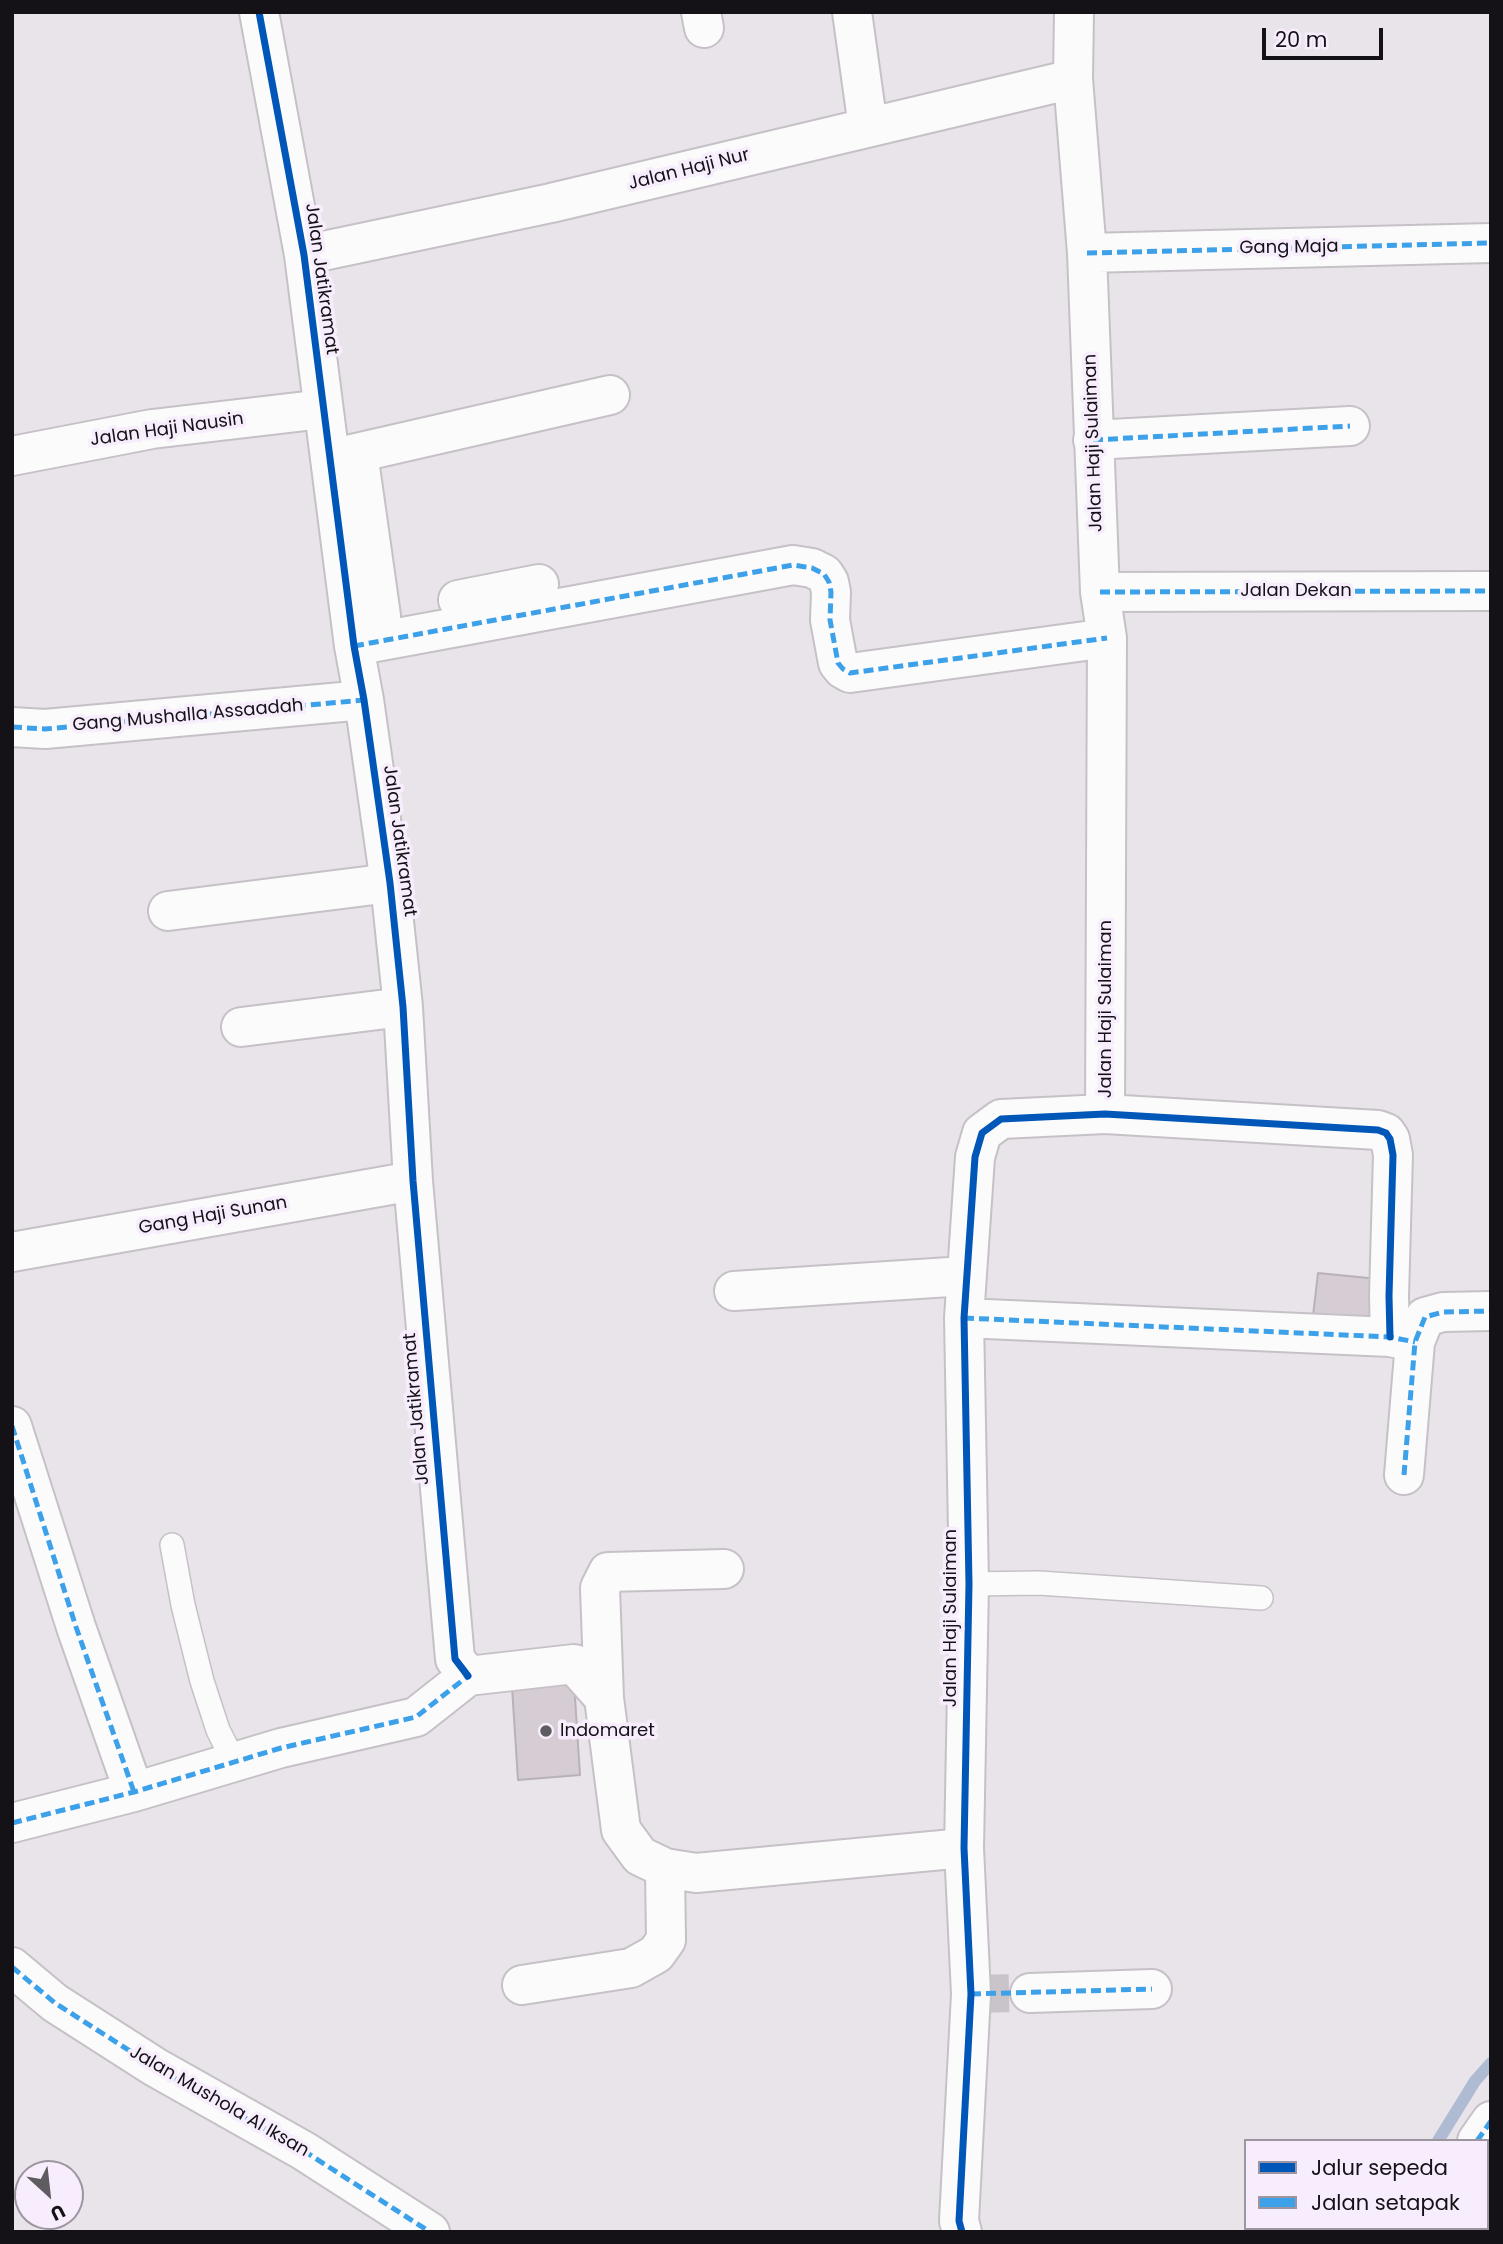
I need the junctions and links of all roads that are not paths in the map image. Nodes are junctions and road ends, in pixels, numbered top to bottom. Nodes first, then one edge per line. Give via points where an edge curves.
1 (259, 12) edge
2 (852, 12) edge
3 (1074, 12) edge
4 (1073, 79) junction
5 (868, 127) junction
6 (1491, 243) edge
7 (1087, 253) junction
8 (304, 255) junction
9 (610, 395) dead end
10 (323, 409) junction
11 (1350, 426) dead end
12 (1093, 440) junction
13 (12, 456) edge
14 (344, 456) junction
15 (538, 584) dead end
16 (1491, 591) edge
17 (1100, 592) junction
18 (362, 628) junction
19 (1107, 638) junction
20 (364, 700) junction
21 (12, 727) edge
22 (390, 883) junction
23 (168, 911) dead end
24 (403, 1007) junction
25 (241, 1027) dead end
26 (1105, 1114) junction
27 (413, 1181) junction
28 (12, 1252) edge
29 (965, 1276) junction
30 (734, 1291) dead end
31 (1491, 1311) edge
32 (964, 1318) junction
33 (1403, 1340) junction
34 (12, 1426) edge
35 (1404, 1475) dead end
36 (172, 1545) dead end
37 (724, 1569) dead end
38 (969, 1584) junction
39 (1261, 1598) dead end
40 (468, 1676) junction
41 (604, 1698) junction
42 (233, 1762) junction
43 (134, 1792) junction
44 (12, 1823) edge
45 (964, 1848) junction
46 (665, 1868) junction
47 (12, 1967) edge
48 (522, 1984) dead end
49 (1152, 1989) dead end
50 (1030, 1993) tunnel mouth
51 (1491, 2121) edge
52 (1478, 2139) edge
53 (430, 2232) edge
54 (962, 2232) edge

1 - 8 street, Jalan Jatikramat
2 - 5 street
3 - 4 street, Jalan Haji Sulaiman
4 - 5 street, Jalan Haji Nur
4 - 7 street, Jalan Haji Sulaiman
5 - 8 street, Jalan Haji Nur via 551,204
6 - 7 street, Gang Maja
7 - 12 street, Jalan Haji Sulaiman
8 - 10 street, Jalan Jatikramat
9 - 14 street
10 - 13 street, Jalan Haji Nausin via 152,429
10 - 14 street, Jalan Jatikramat
11 - 12 street
12 - 17 street, Jalan Haji Sulaiman
14 - 18 street, Jalan Jatikramat
15 - 18 street
16 - 17 street, Jalan Dekan
17 - 19 street, Jalan Haji Sulaiman
18 - 19 street via 793,565 824,573 829,582 838,663 850,673
18 - 20 street, Jalan Jatikramat
19 - 26 street, Jalan Haji Sulaiman
20 - 21 street, Gang Mushalla Assaadah via 45,729
20 - 22 street, Jalan Jatikramat
22 - 23 street
22 - 24 street, Jalan Jatikramat
24 - 25 street
24 - 27 street, Jalan Jatikramat
26 - 29 street, Jalan Haji Sulaiman via 1001,1119 982,1133 975,1157
26 - 33 street via 1386,1133 1393,1155 1389,1296
27 - 28 street, Gang Haji Sunan
27 - 40 street, Jalan Jatikramat via 455,1659
29 - 30 street
29 - 32 street, Jalan Haji Sulaiman
31 - 33 street via 1425,1317
32 - 33 street
32 - 38 street, Jalan Haji Sulaiman
33 - 35 street
34 - 43 street
36 - 42 lane via 202,1681
37 - 41 street via 608,1572 600,1588
38 - 39 lane via 1039,1583
38 - 45 street, Jalan Haji Sulaiman
40 - 41 street via 574,1664
40 - 42 street via 416,1717
41 - 46 street via 621,1830 640,1856
42 - 43 street
43 - 44 street
45 - 46 street via 696,1873
45 - 54 street, Jalan Haji Sulaiman via 971,1994
46 - 48 street via 666,1940 656,1954 631,1968
47 - 53 street, Jalan Mushola Al Iksan via 55,2003 155,2067 304,2151
49 - 50 street
51 - 52 street

